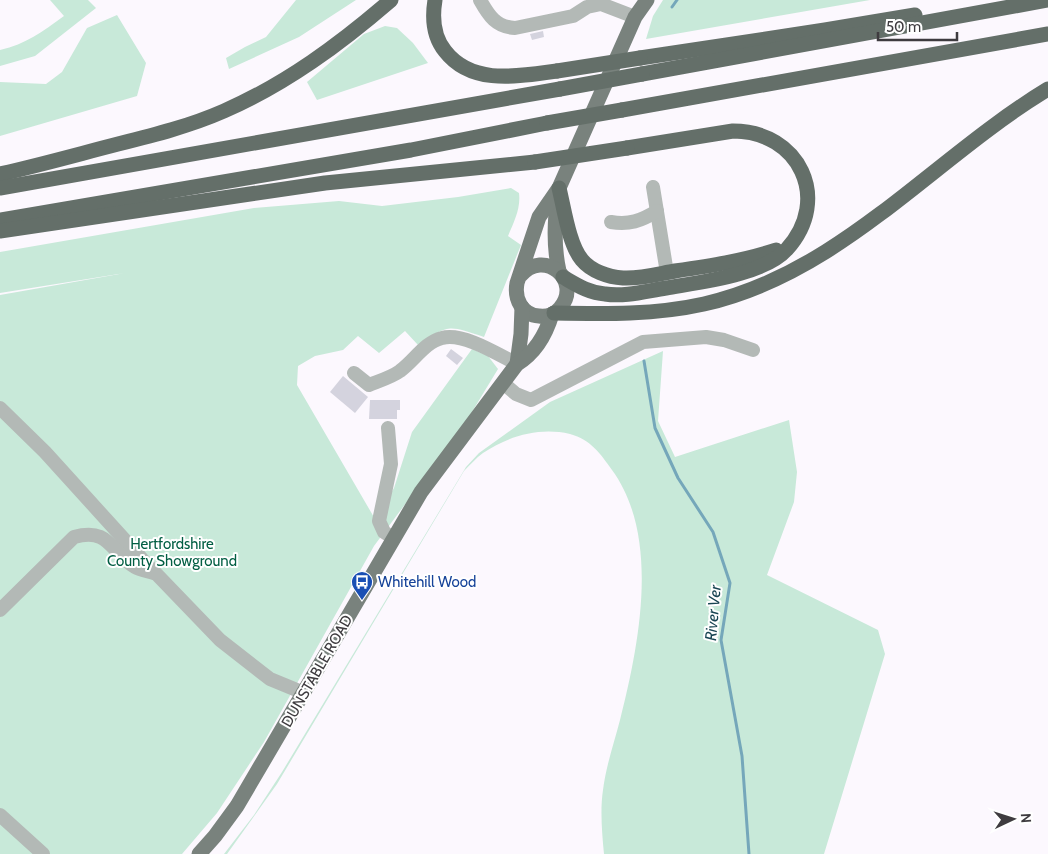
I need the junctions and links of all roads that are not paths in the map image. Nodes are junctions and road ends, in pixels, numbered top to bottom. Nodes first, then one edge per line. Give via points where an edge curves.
1 (391, 0) edge
2 (435, 0) edge
3 (480, 0) edge
4 (638, 0) edge
5 (647, 0) edge
6 (998, 0) edge
7 (1048, 0) edge
8 (635, 17) junction
9 (1048, 34) edge
10 (1048, 90) edge
11 (0, 174) edge
12 (653, 187) dead end
13 (0, 188) edge
14 (559, 188) junction
15 (657, 211) junction
16 (0, 220) edge
17 (611, 222) dead end
18 (0, 231) edge
19 (793, 242) junction
20 (667, 273) junction
21 (561, 274) junction
22 (520, 276) junction
23 (522, 307) junction
24 (553, 314) junction
25 (753, 350) dead end
26 (517, 364) junction
27 (354, 373) dead end
28 (503, 383) junction
29 (0, 408) edge
30 (388, 428) dead end
31 (393, 538) junction
32 (156, 574) junction
33 (0, 610) edge
34 (304, 693) junction
35 (0, 815) edge
36 (43, 854) edge
37 (200, 854) edge

1 - 11 highway via 313,62 266,91 223,111 160,133
2 - 6 highway, bridge via 436,36 450,57 470,71 494,76 557,71 816,32
3 - 8 lane via 497,23 515,28 573,16 587,7 601,4
4 - 8 main road
5 - 8 main road
7 - 13 highway, bridge
8 - 14 main road
9 - 16 highway, bridge via 411,150
10 - 24 highway via 998,122 848,238 791,273 723,299 681,308 638,313
12 - 15 lane
14 - 20 highway via 573,244 586,265 620,278
14 - 21 main road via 554,230 555,255
14 - 22 main road via 539,217
15 - 17 lane via 632,223
15 - 20 lane
18 - 19 highway, bridge via 316,185 534,162 733,131 756,133 773,140 794,158 801,170 807,206
19 - 20 highway via 755,256
19 - 21 highway via 773,260 746,271 708,281 621,295 586,290
21 - 22 main road via 548,266 538,265 528,268
21 - 24 main road via 567,291 566,299
22 - 23 main road via 516,293
23 - 24 main road via 534,316
23 - 26 main road, DUNSTABLE ROAD
24 - 26 main road, DUNSTABLE ROAD via 548,328 528,357
25 - 28 lane via 706,337 643,342 530,400
26 - 27 lane via 484,347 451,337 433,342 400,372 369,385
26 - 28 main road, DUNSTABLE ROAD
28 - 31 main road, DUNSTABLE ROAD via 426,485
29 - 32 lane via 45,452
30 - 31 lane via 391,464 379,521 384,532
31 - 34 main road, DUNSTABLE ROAD
32 - 33 lane via 135,567 104,538 86,534 74,537
32 - 34 lane via 220,640 270,679
34 - 37 main road, DUNSTABLE ROAD via 237,806
35 - 36 lane

